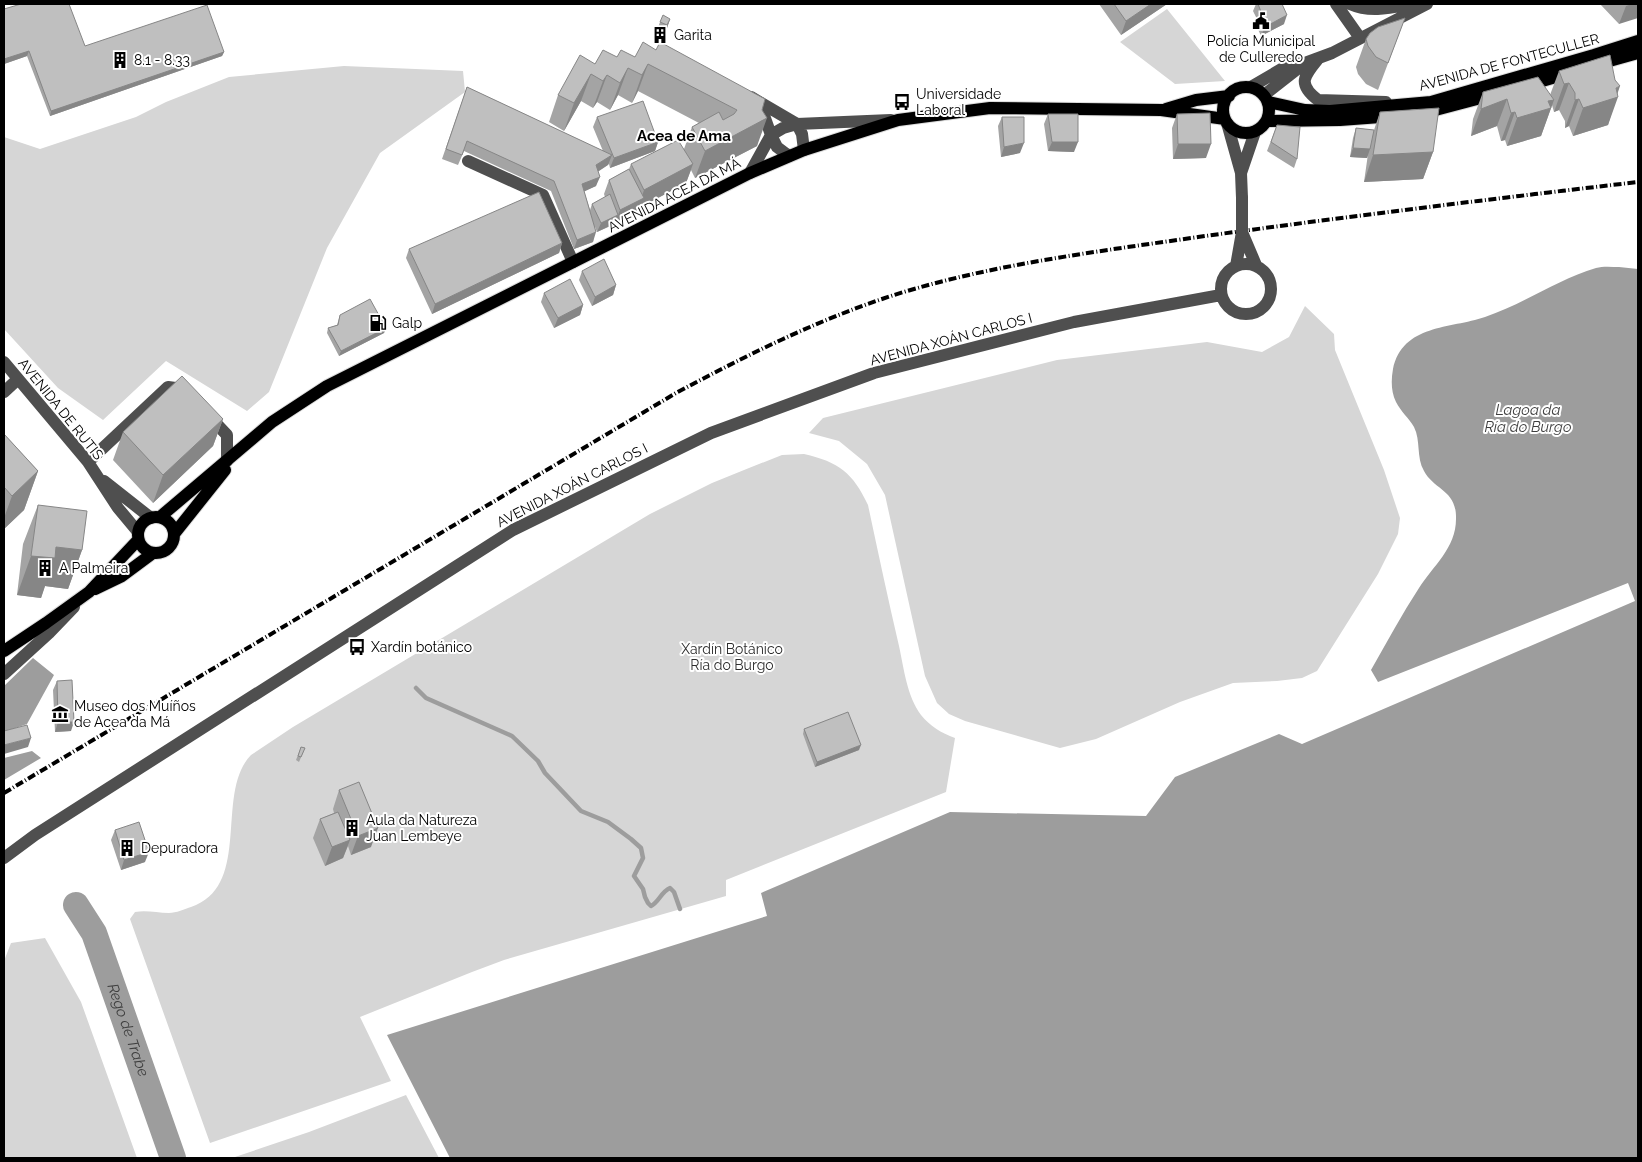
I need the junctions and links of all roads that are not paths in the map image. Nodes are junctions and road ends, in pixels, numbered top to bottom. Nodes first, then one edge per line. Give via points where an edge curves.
1 (1336, 4) edge
2 (1350, 4) edge
3 (1411, 4) edge
4 (1427, 4) edge
5 (1360, 38) junction
6 (1638, 40) edge
7 (1638, 53) edge
8 (1318, 59) junction
9 (1305, 63) junction
10 (1251, 88) junction
11 (742, 93) edge
12 (1228, 96) junction
13 (1266, 98) junction
14 (759, 102) junction
15 (1431, 102) junction
16 (1161, 110) junction
17 (898, 120) junction
18 (1226, 121) junction
19 (1267, 121) junction
20 (797, 124) junction
21 (1255, 132) junction
22 (771, 135) junction
23 (804, 150) junction
24 (789, 156) junction
25 (468, 161) dead end
26 (750, 173) junction
27 (1241, 173) junction
28 (1242, 232) junction
29 (573, 262) junction
30 (1256, 265) junction
31 (1236, 266) junction
32 (1221, 295) junction
33 (4, 362) edge
34 (18, 379) junction
35 (4, 392) edge
36 (244, 446) junction
37 (226, 461) junction
38 (88, 462) junction
39 (96, 475) junction
40 (156, 518) junction
41 (174, 534) junction
42 (138, 536) junction
43 (153, 553) junction
44 (89, 592) junction
45 (4, 651) edge
46 (4, 674) edge
47 (4, 858) edge

1 - 5 street
2 - 3 street via 1384,9
4 - 5 street
5 - 8 street
6 - 15 main road, AVENIDA DE FONTECULLER
7 - 19 main road, AVENIDA DE FONTECULLER via 1424,113 1340,120
8 - 9 street
8 - 15 street via 1305,74 1304,82 1309,93 1318,100
9 - 10 street via 1290,64
9 - 13 street
10 - 12 main road via 1239,88
10 - 13 main road
11 - 14 street
12 - 16 main road, AVENIDA ACEA DA MÁ via 1196,100
12 - 18 main road via 1224,106
13 - 15 main road, AVENIDA DE FONTECULLER via 1305,110 1330,111
13 - 19 main road
14 - 20 street
14 - 22 street
16 - 17 main road, AVENIDA ACEA DA MÁ via 990,108
16 - 18 main road, AVENIDA ACEA DA MÁ
17 - 20 street
17 - 23 main road, AVENIDA ACEA DA MÁ
18 - 21 main road via 1240,132
18 - 27 street
19 - 21 main road
20 - 22 street
20 - 23 street
21 - 27 street
22 - 24 street via 776,146
22 - 26 street
23 - 24 main road, AVENIDA ACEA DA MÁ
24 - 26 main road, AVENIDA ACEA DA MÁ
25 - 29 street via 543,195
26 - 29 main road, AVENIDA ACEA DA MÁ
27 - 28 street, bridge
28 - 30 street
28 - 31 street
29 - 36 main road, AVENIDA ACEA DA MÁ via 327,386 272,422
30 - 31 street
30 - 32 street via 1268,275 1272,290 1266,305 1253,314 1237,313 1230,309
31 - 32 street via 1223,278
32 - 47 street, AVENIDA XOÁN CARLOS I via 1074,322 874,373 711,433 513,530
33 - 34 street, AVENIDA DE RUTIS
34 - 35 street
34 - 38 street, AVENIDA DE RUTIS
36 - 37 main road
36 - 41 main road
37 - 38 street via 227,435 183,389 168,386
37 - 40 main road
38 - 39 street, AVENIDA DE RUTIS
39 - 40 street
39 - 42 street, AVENIDA DE RUTIS
40 - 41 main road via 170,524
40 - 42 main road via 142,523
41 - 43 main road via 168,548
42 - 43 main road via 144,549
42 - 44 main road
43 - 44 main road via 122,576
44 - 45 main road
44 - 46 street

